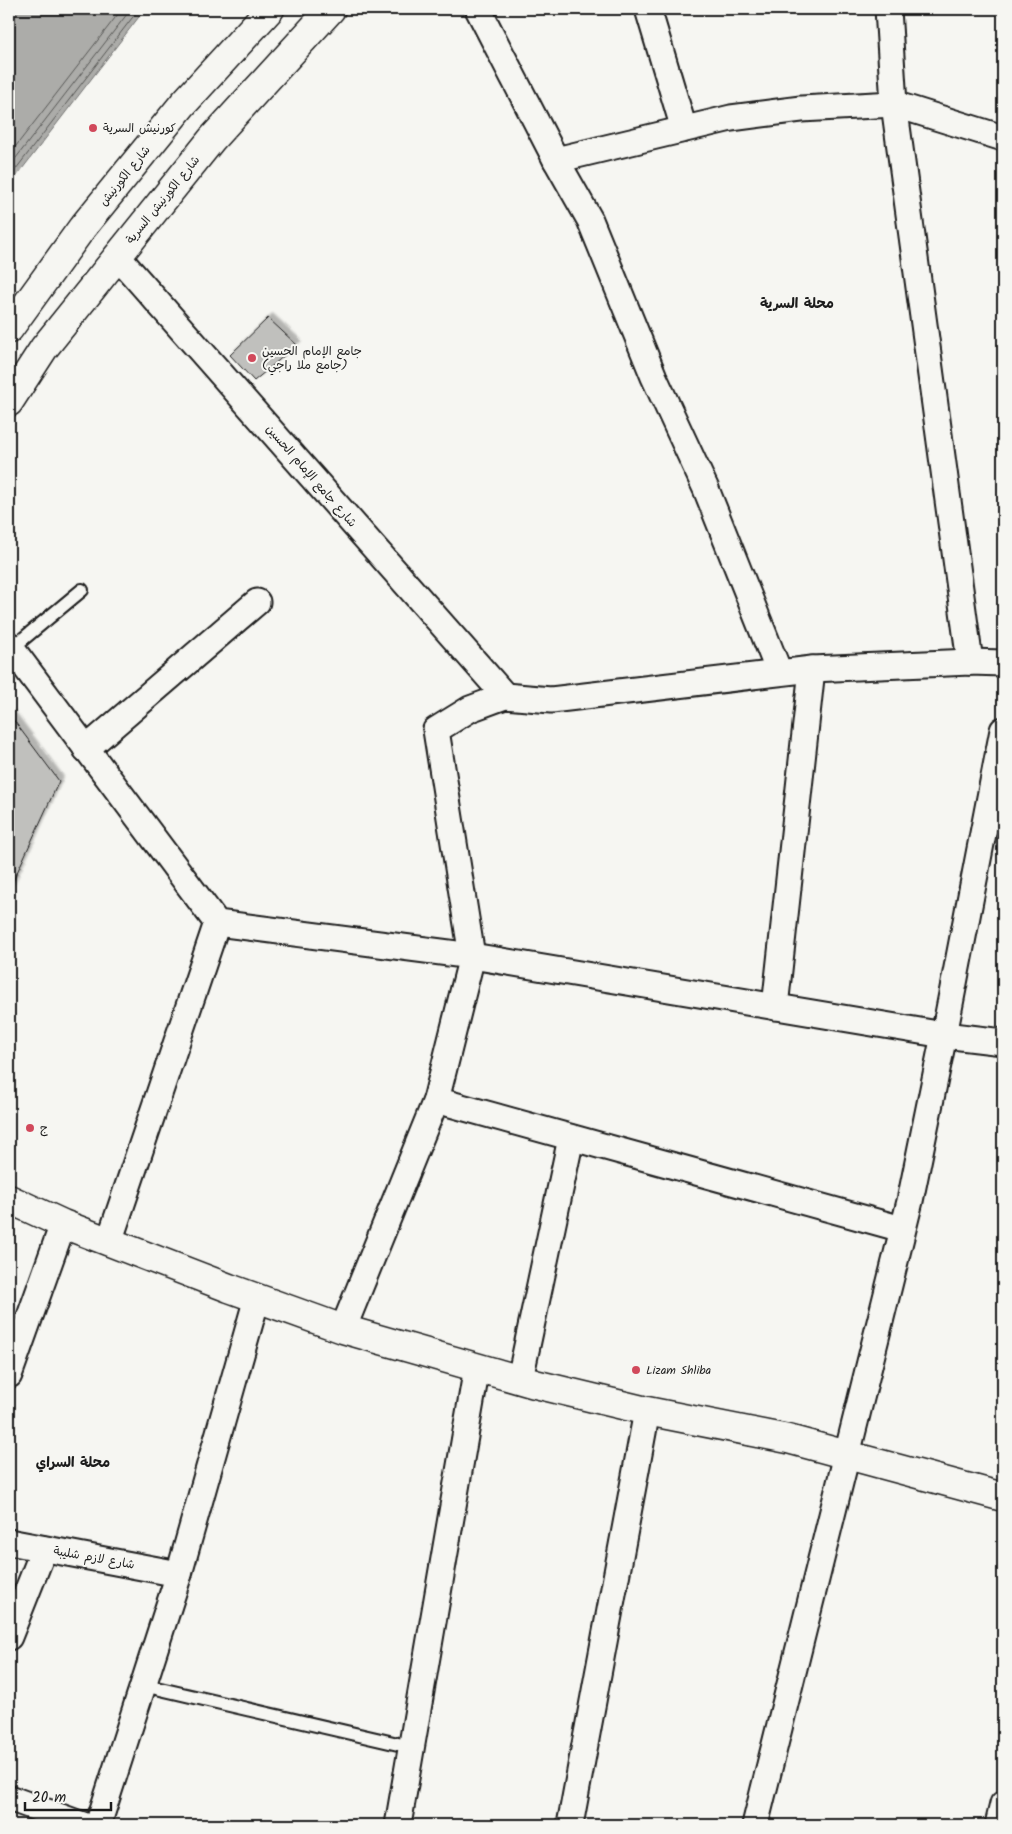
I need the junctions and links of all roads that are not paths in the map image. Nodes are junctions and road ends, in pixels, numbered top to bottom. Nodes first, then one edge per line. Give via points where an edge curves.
1 (270, 9) edge
2 (331, 9) edge
3 (478, 9) edge
4 (648, 9) edge
5 (888, 9) edge
6 (894, 104) junction
7 (684, 128) junction
8 (1003, 138) edge
9 (556, 160) junction
10 (117, 256) junction
11 (9, 329) edge
12 (9, 402) edge
13 (82, 590) dead end
14 (257, 602) dead end
15 (10, 647) edge
16 (970, 662) junction
17 (1003, 663) edge
18 (812, 669) junction
19 (779, 672) junction
20 (505, 696) junction
21 (1003, 730) edge
22 (86, 749) junction
23 (217, 923) junction
24 (472, 956) junction
25 (775, 1007) junction
26 (944, 1035) junction
27 (1003, 1042) edge
28 (436, 1100) junction
29 (571, 1138) junction
30 (9, 1199) edge
31 (63, 1224) junction
32 (902, 1229) junction
33 (109, 1242) junction
34 (257, 1298) junction
35 (343, 1329) junction
36 (477, 1367) junction
37 (9, 1375) edge
38 (520, 1379) junction
39 (647, 1411) junction
40 (846, 1454) junction
41 (1003, 1497) edge
42 (9, 1542) edge
43 (44, 1549) junction
44 (179, 1574) junction
45 (9, 1638) edge
46 (143, 1685) junction
47 (411, 1747) junction
48 (9, 1798) edge
49 (1003, 1804) edge
50 (83, 1825) edge
51 (98, 1825) edge
52 (398, 1825) edge
53 (570, 1825) edge
54 (754, 1825) edge
55 (998, 1825) edge

1 - 11 street, شارع الكورنيش via 184,104 101,205
2 - 10 street, شارع الكورنيش السرية via 212,140
3 - 9 street
4 - 7 street
5 - 6 street
6 - 7 street via 801,109
6 - 8 street
6 - 16 street
7 - 9 street
9 - 19 street via 606,256 654,377 706,489
10 - 12 street, شارع الكورنيش السرية via 44,348
10 - 20 street, شارع جامع الإمام الحسين
13 - 15 lane
14 - 22 street
15 - 22 street
16 - 17 street
16 - 18 street
18 - 19 street
18 - 25 street
19 - 20 street via 551,700
20 - 24 street via 470,709 436,730
21 - 26 street
22 - 23 street
23 - 24 street
23 - 33 street
24 - 25 street
24 - 28 street
25 - 26 street
26 - 27 street
26 - 32 street
28 - 29 street
28 - 35 street
29 - 32 street
29 - 38 street
30 - 31 street
31 - 33 street
31 - 37 street
32 - 40 street
33 - 34 street
34 - 35 street
34 - 44 street
35 - 36 street
36 - 38 street
36 - 47 street
38 - 39 street
39 - 40 street
39 - 53 street
40 - 41 street
40 - 54 street
42 - 43 street, شارع لازم شليبة
43 - 44 street, شارع لازم شليبة
43 - 45 street
44 - 46 street
46 - 47 lane
46 - 51 street
47 - 52 street
48 - 50 street
49 - 55 street

